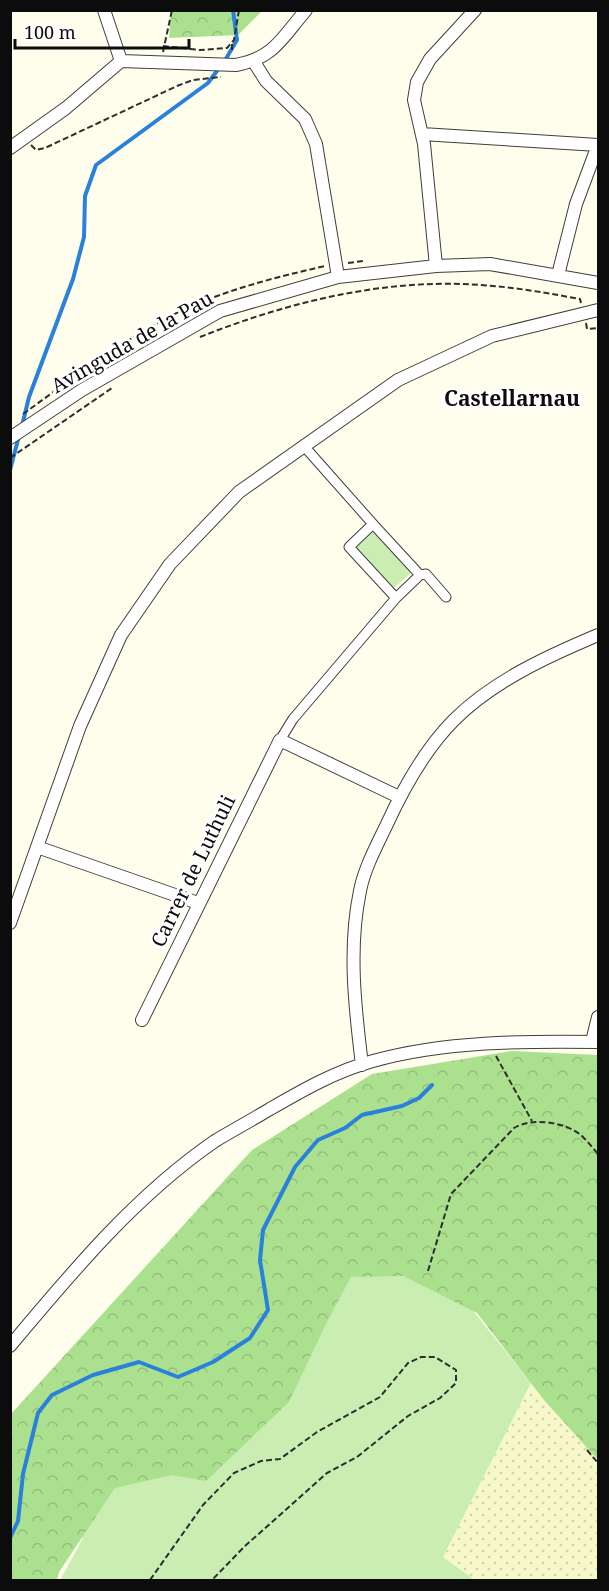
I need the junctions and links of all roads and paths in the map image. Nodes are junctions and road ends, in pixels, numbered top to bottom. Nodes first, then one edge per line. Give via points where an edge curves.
1 (104, 10) edge
2 (171, 10) edge
3 (238, 10) edge
4 (306, 10) edge
5 (475, 10) edge
6 (232, 44) junction
7 (163, 46) junction
8 (232, 57) dead end
9 (121, 61) junction
10 (162, 61) junction
11 (254, 62) junction
12 (225, 77) dead end
13 (422, 134) junction
14 (26, 138) junction
15 (598, 145) edge
16 (10, 148) edge
17 (436, 266) junction
18 (558, 275) junction
19 (338, 277) junction
20 (598, 283) edge
21 (598, 310) edge
22 (585, 314) junction
23 (598, 328) edge
24 (197, 338) dead end
25 (114, 386) dead end
26 (10, 438) edge
27 (303, 446) junction
28 (10, 458) edge
29 (373, 524) junction
30 (420, 575) junction
31 (446, 597) dead end
32 (396, 598) junction
33 (598, 635) edge
34 (280, 740) junction
35 (399, 797) junction
36 (37, 847) junction
37 (198, 903) junction
38 (10, 923) edge
39 (598, 1017) edge
40 (142, 1020) dead end
41 (595, 1042) edge
42 (492, 1045) junction
43 (362, 1065) junction
44 (532, 1121) junction
45 (598, 1154) edge
46 (428, 1271) dead end
47 (10, 1346) edge
48 (587, 1450) dead end
49 (598, 1463) edge
50 (150, 1581) edge
51 (212, 1581) edge

1 - 9 street
2 - 7 path
3 - 6 path
4 - 11 street via 268,54
5 - 13 street via 430,59 417,82 414,100
6 - 7 path via 209,49
6 - 8 path
7 - 10 path
9 - 10 street
9 - 14 street
10 - 11 street via 236,65
11 - 19 street via 266,81 306,119 316,144
12 - 14 path via 177,86 41,149 33,148
13 - 15 street
13 - 17 street
14 - 16 street
15 - 18 street via 576,204
17 - 18 street, Avinguda de la Pau via 490,264
17 - 19 street, Avinguda de la Pau
18 - 20 street, Avinguda de la Pau
19 - 26 street, Avinguda de la Pau via 220,311 82,390
21 - 22 street
22 - 23 path via 587,329
22 - 24 path via 580,298 518,289 464,284 396,287 315,299
22 - 27 street via 492,336 398,380
25 - 28 path
27 - 29 street
27 - 36 street via 238,492 170,564 121,635 80,726
29 - 30 street
29 - 32 street via 349,547
30 - 31 street via 426,574
30 - 32 street
32 - 34 street via 293,719
33 - 35 street via 549,656 496,687 453,720
34 - 35 street
34 - 37 street, Carrer de Luthuli
35 - 43 street via 360,890 354,997
36 - 37 street
36 - 38 street
37 - 40 street, Carrer de Luthuli
39 - 41 street
41 - 42 street
42 - 43 street via 438,1049
42 - 44 path
43 - 47 street via 341,1071 290,1098 216,1141 181,1167 107,1236
44 - 45 path via 580,1135
44 - 46 path via 514,1128 451,1194
48 - 49 path
50 - 51 path via 203,1505 234,1473 261,1461 280,1459 317,1432 380,1397 408,1363 421,1357 435,1357 456,1370 456,1383 440,1398 408,1416 357,1457 327,1473

